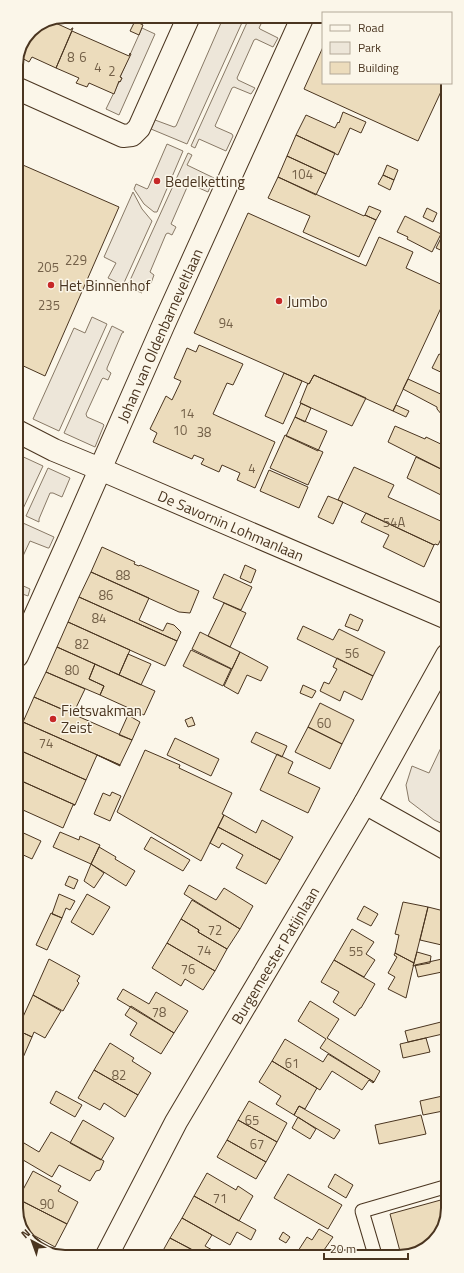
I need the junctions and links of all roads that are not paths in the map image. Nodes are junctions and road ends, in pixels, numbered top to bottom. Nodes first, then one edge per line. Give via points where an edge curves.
1 (186, 23) edge
2 (301, 23) edge
3 (23, 91) edge
4 (23, 434) edge
5 (100, 468) junction
6 (441, 615) edge
7 (23, 643) edge
8 (441, 666) edge
9 (365, 803) junction
10 (441, 845) edge
11 (441, 1188) edge
12 (110, 1250) edge
13 (373, 1250) edge

1 - 3 street via 139,128 132,135 123,136
2 - 5 street, Johan van Oldenbarneveltlaan
4 - 5 street, De Savornin Lohmanlaan via 54,450
5 - 6 street, De Savornin Lohmanlaan
5 - 7 street, Johan van Oldenbarneveltlaan
8 - 9 street, Burgemeester Patijnlaan
9 - 10 street
9 - 12 street, Burgemeester Patijnlaan via 176,1122
11 - 13 lane via 362,1211

